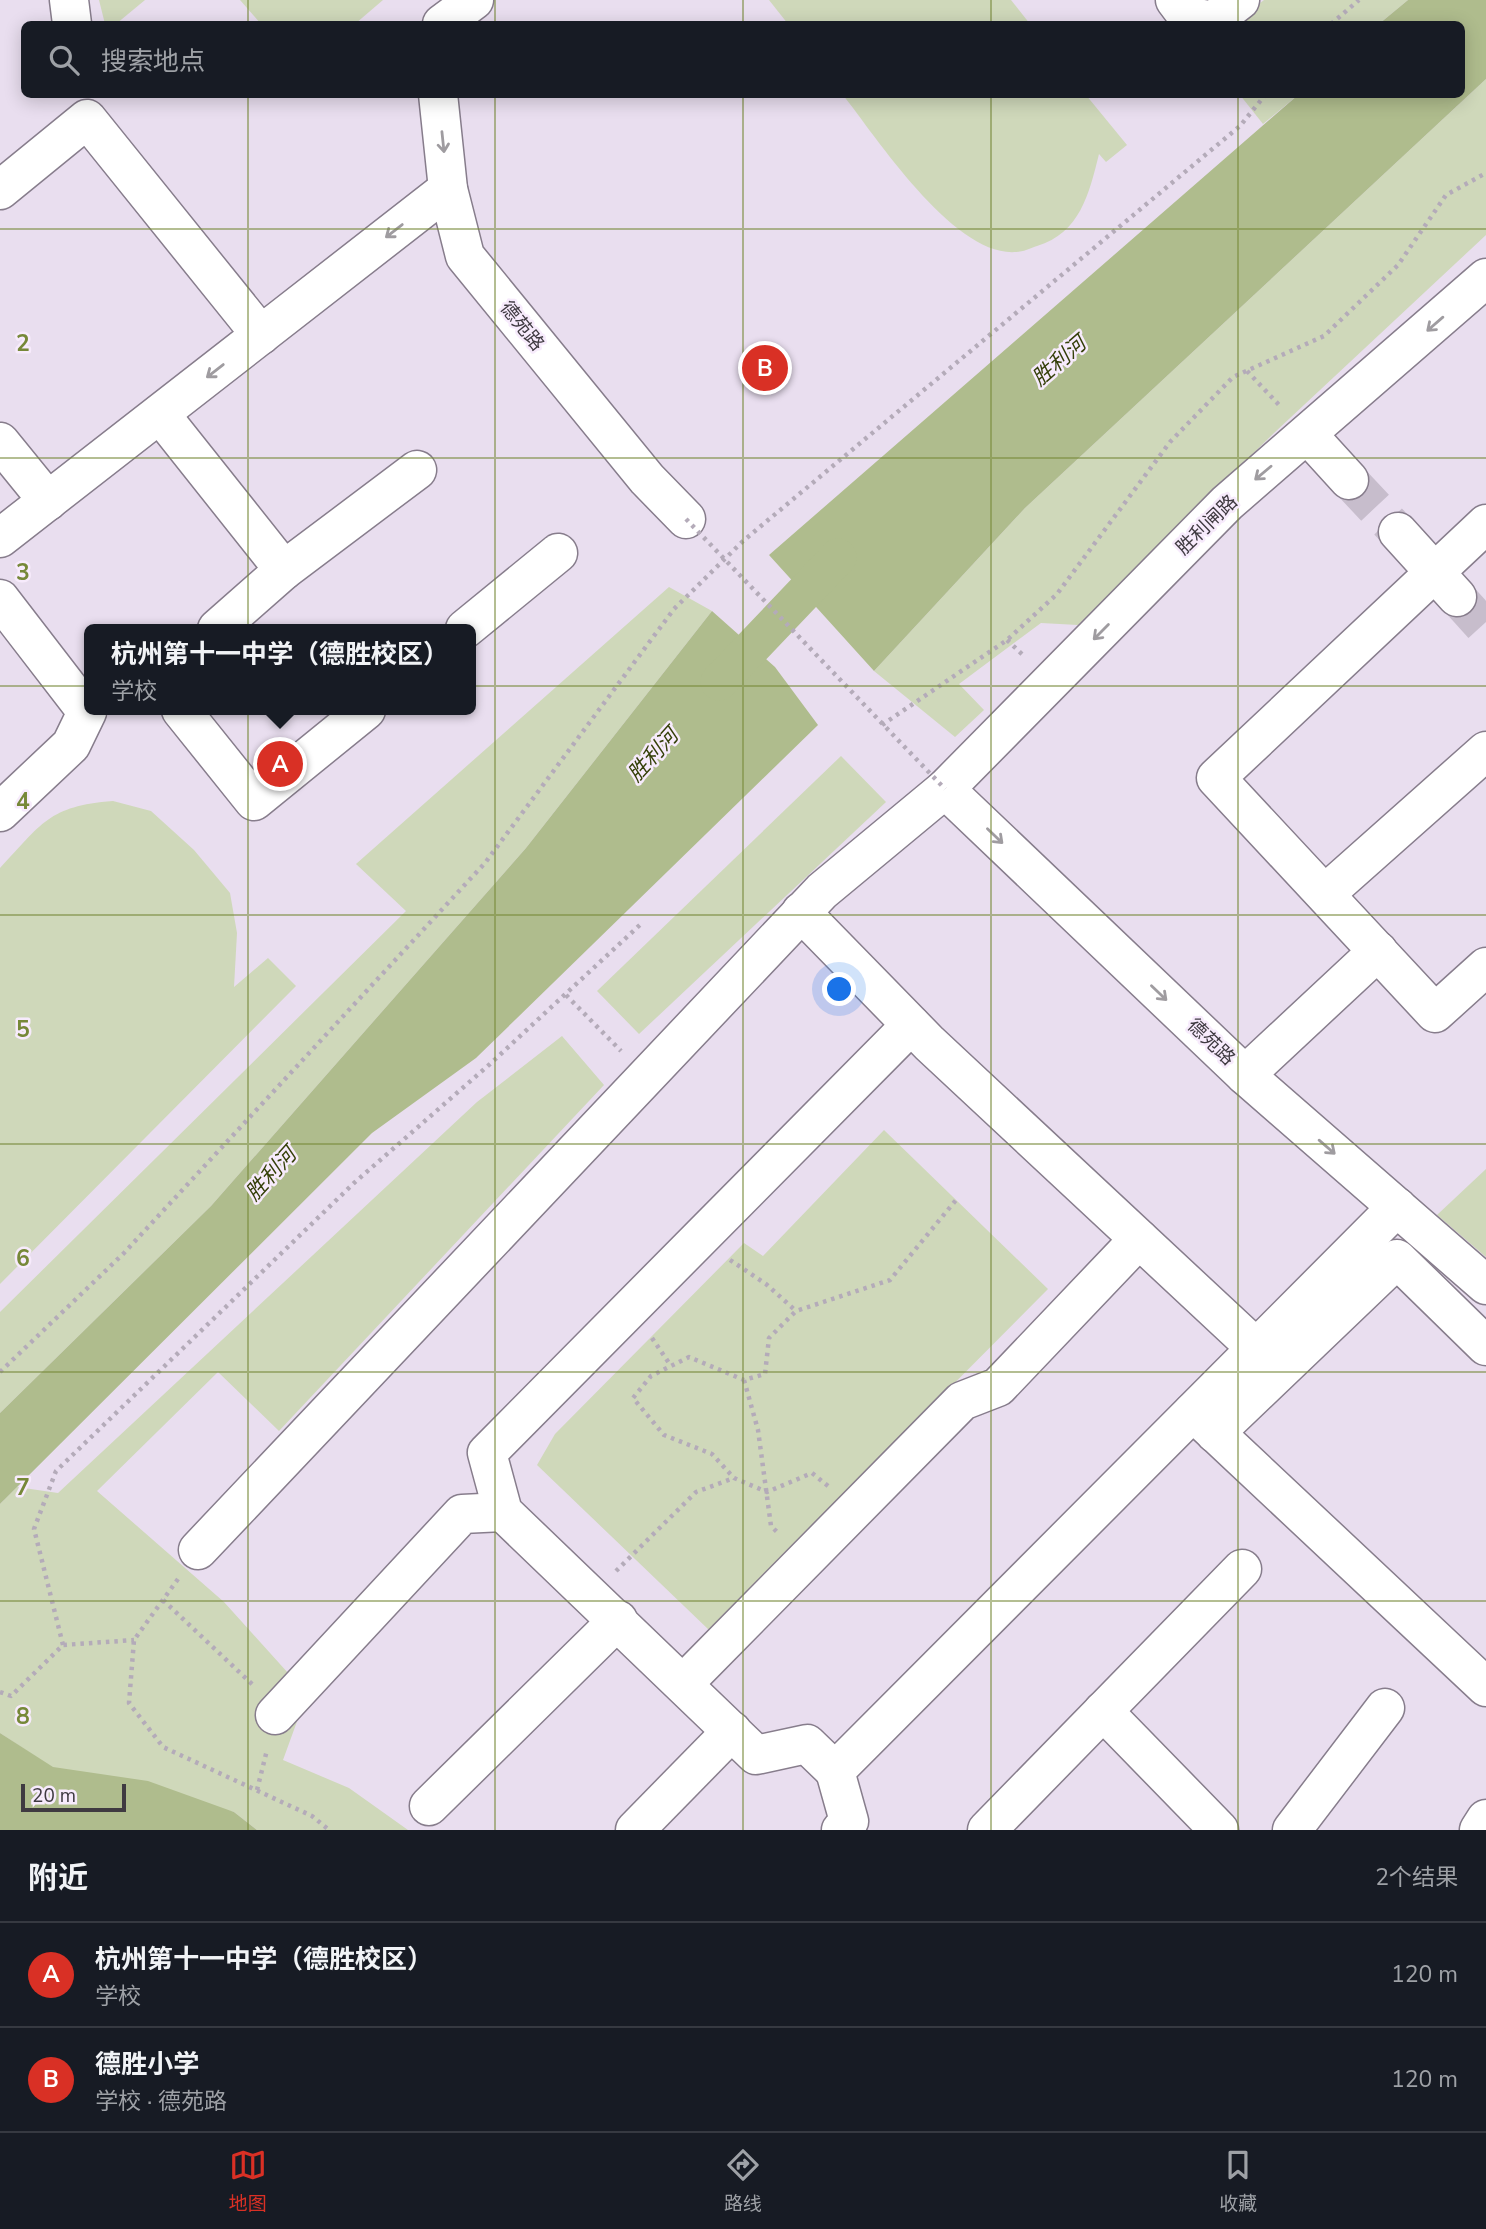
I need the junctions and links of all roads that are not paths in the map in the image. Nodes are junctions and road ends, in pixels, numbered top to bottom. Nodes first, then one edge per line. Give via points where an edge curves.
1 (69, 0) edge
2 (428, 0) edge
3 (474, 0) edge
4 (1175, 0) edge
5 (1240, 0) edge
6 (72, 21) edge
7 (430, 21) edge
8 (446, 21) edge
9 (438, 98) edge
10 (85, 107) edge
11 (448, 189) junction
12 (0, 190) edge
13 (1486, 278) edge
14 (261, 335) junction
15 (160, 414) junction
16 (1308, 435) junction
17 (0, 443) edge
18 (417, 470) dead end
19 (1349, 480) tunnel mouth
20 (48, 501) junction
21 (686, 519) road end
22 (1486, 524) edge
23 (1398, 532) tunnel mouth
24 (0, 538) edge
25 (558, 553) dead end
26 (284, 570) junction
27 (1446, 584) junction
28 (0, 599) edge
29 (223, 624) edge
30 (471, 624) edge
31 (84, 708) edge
32 (86, 715) edge
33 (185, 715) edge
34 (360, 715) edge
35 (1486, 751) edge
36 (945, 789) junction
37 (0, 812) edge
38 (1325, 894) junction
39 (801, 912) junction
40 (1378, 951) junction
41 (1486, 967) edge
42 (912, 1025) junction
43 (1245, 1075) junction
44 (1396, 1207) junction
45 (1139, 1239) junction
46 (1486, 1285) edge
47 (1486, 1346) edge
48 (1256, 1348) junction
49 (1204, 1422) junction
50 (503, 1512) junction
51 (198, 1550) road end
52 (1242, 1569) dead end
53 (605, 1608) junction
54 (684, 1684) junction
55 (1486, 1687) edge
56 (1385, 1709) dead end
57 (1103, 1711) junction
58 (275, 1715) road end
59 (732, 1731) junction
60 (835, 1771) junction
61 (429, 1806) dead end
62 (1486, 1819) edge
63 (635, 1830) edge
64 (841, 1830) edge
65 (987, 1830) edge
66 (1219, 1830) edge
67 (1292, 1830) edge
68 (1479, 1830) edge

1 - 6 street
2 - 7 street
3 - 8 street
4 - 5 street via 1187,16 1213,21
9 -> 11 street, 德苑路
10 - 12 street
10 - 14 street
11 -> 14 street
11 - 21 street, 德苑路 via 466,256 647,480
13 -> 16 street, 胜利闸路
14 -> 15 street
15 - 20 street
15 - 26 street
16 - 19 street
16 -> 36 street, 胜利闸路 via 1227,503
17 - 20 street
18 - 26 street
20 - 24 street
22 - 27 street
23 - 27 street
25 - 30 street
26 - 29 street
27 - 38 street via 1216,778
28 - 31 street
32 - 37 street via 71,745
33 - 34 street via 254,801
35 - 38 street
36 - 39 street, 胜利闸路
36 -> 43 street, 德苑路
38 - 40 street
39 - 42 street
39 - 51 street, 胜利闸路
40 - 41 street via 1435,1013
40 - 43 street
42 - 45 street
42 - 50 street via 487,1453
43 -> 44 street, 德苑路
44 - 46 street, 德苑路
44 - 48 street
45 - 48 street
45 - 54 street via 999,1387 962,1401
47 - 49 street via 1397,1259
48 - 49 street
49 - 55 street
49 - 60 street
50 - 53 street
50 - 58 street via 462,1514
52 - 57 street
53 - 54 street
53 - 61 street
54 - 59 street
56 - 67 street
57 - 65 street
57 - 66 street
59 - 60 street via 757,1755 807,1744
59 - 63 street
60 - 64 street via 849,1821
62 - 68 street

